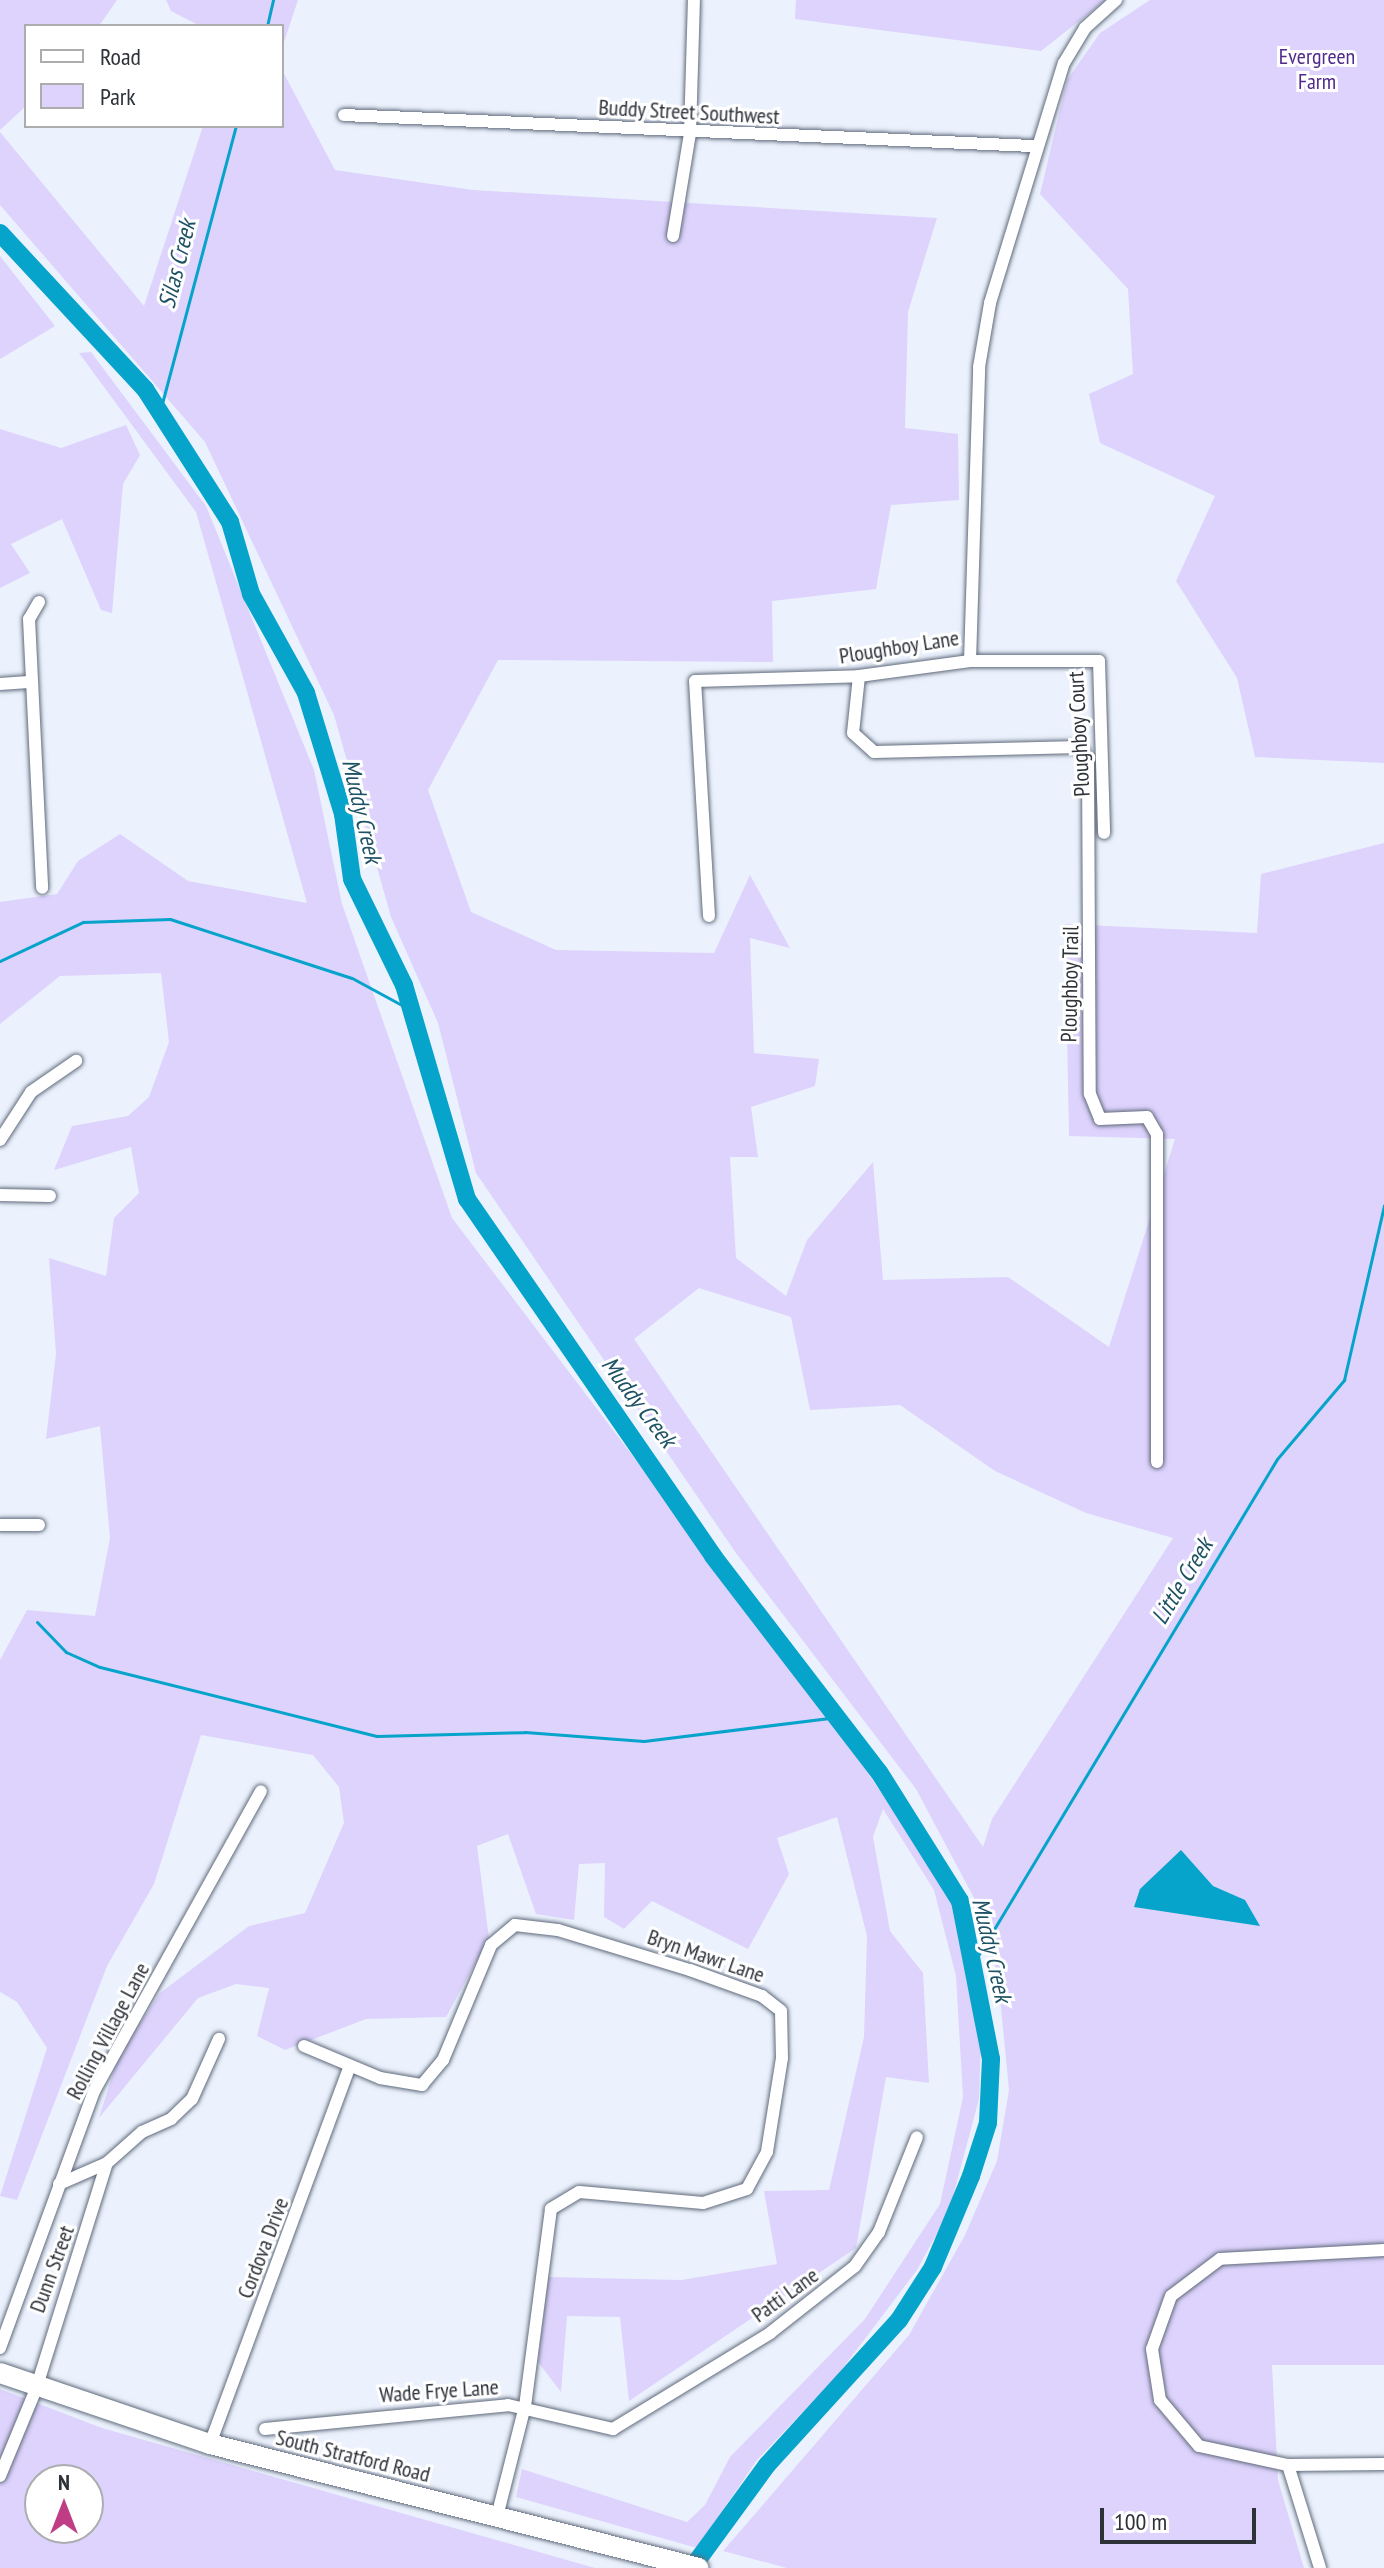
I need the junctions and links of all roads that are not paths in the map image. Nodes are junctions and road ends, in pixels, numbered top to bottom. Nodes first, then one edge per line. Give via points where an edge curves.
1 (694, 0) edge
2 (1116, 0) edge
3 (344, 115) dead end
4 (690, 133) junction
5 (1033, 146) junction
6 (673, 236) dead end
7 (39, 602) dead end
8 (970, 661) junction
9 (859, 676) junction
10 (32, 682) junction
11 (0, 684) edge
12 (1104, 833) dead end
13 (42, 888) dead end
14 (709, 916) dead end
15 (76, 1061) dead end
16 (0, 1140) edge
17 (0, 1195) edge
18 (50, 1196) dead end
19 (1157, 1462) dead end
20 (0, 1525) edge
21 (39, 1525) dead end
22 (261, 1791) dead end
23 (219, 2039) dead end
24 (304, 2046) dead end
25 (350, 2066) junction
26 (917, 2137) dead end
27 (107, 2163) junction
28 (59, 2184) junction
29 (1384, 2250) edge
30 (0, 2348) edge
31 (0, 2373) edge
32 (36, 2389) junction
33 (525, 2406) junction
34 (265, 2429) dead end
35 (613, 2429) joint
36 (210, 2444) junction
37 (1384, 2464) edge
38 (1288, 2465) junction
39 (0, 2476) edge
40 (497, 2517) junction
41 (699, 2568) edge
42 (1320, 2568) edge

1 - 4 street
2 - 5 street, Ploughboy Lane via 1074,44
3 - 4 street, Buddy Street Southwest
4 - 5 street, Buddy Street Southwest
4 - 6 street
5 - 8 street, Ploughboy Lane via 979,367
7 - 10 street via 29,619
8 - 9 street, Ploughboy Lane
8 - 12 street, Ploughboy Court via 1099,661
9 - 14 street, Ploughboy Lane via 695,681
9 - 19 street, Ploughboy Trail via 853,733 874,752 1080,747 1088,761 1090,1094 1100,1119 1147,1117 1157,1134
10 - 11 street
10 - 13 street
15 - 16 street via 31,1092
17 - 18 street
20 - 21 street
22 - 28 street, Rolling Village Lane via 94,2091
23 - 27 street via 192,2099
24 - 25 street, Bryn Mawr Lane
25 - 33 street, Bryn Mawr Lane via 413,2086 429,2080 491,1945 515,1925 558,1930 690,1970 762,1996 781,2011 782,2058 767,2152 747,2189 703,2203 579,2192 551,2209
25 - 36 street, Cordova Drive
26 - 35 street, Patti Lane via 879,2232 855,2266 770,2333
27 - 28 street
27 - 32 street, Dunn Street
28 - 30 street, Rolling Village Lane
29 - 38 street via 1220,2259 1180,2285 1157,2321 1155,2387 1178,2429 1212,2453
31 - 32 main road, South Stratford Road
32 - 36 main road, South Stratford Road
32 - 39 street, Dunn Street
33 - 34 street, Wade Frye Lane via 452,2406
33 - 35 street, Wade Frye Lane
33 - 40 street, Bryn Mawr Lane
36 - 40 main road, South Stratford Road
37 - 38 street
38 - 42 street
40 - 41 main road, South Stratford Road

